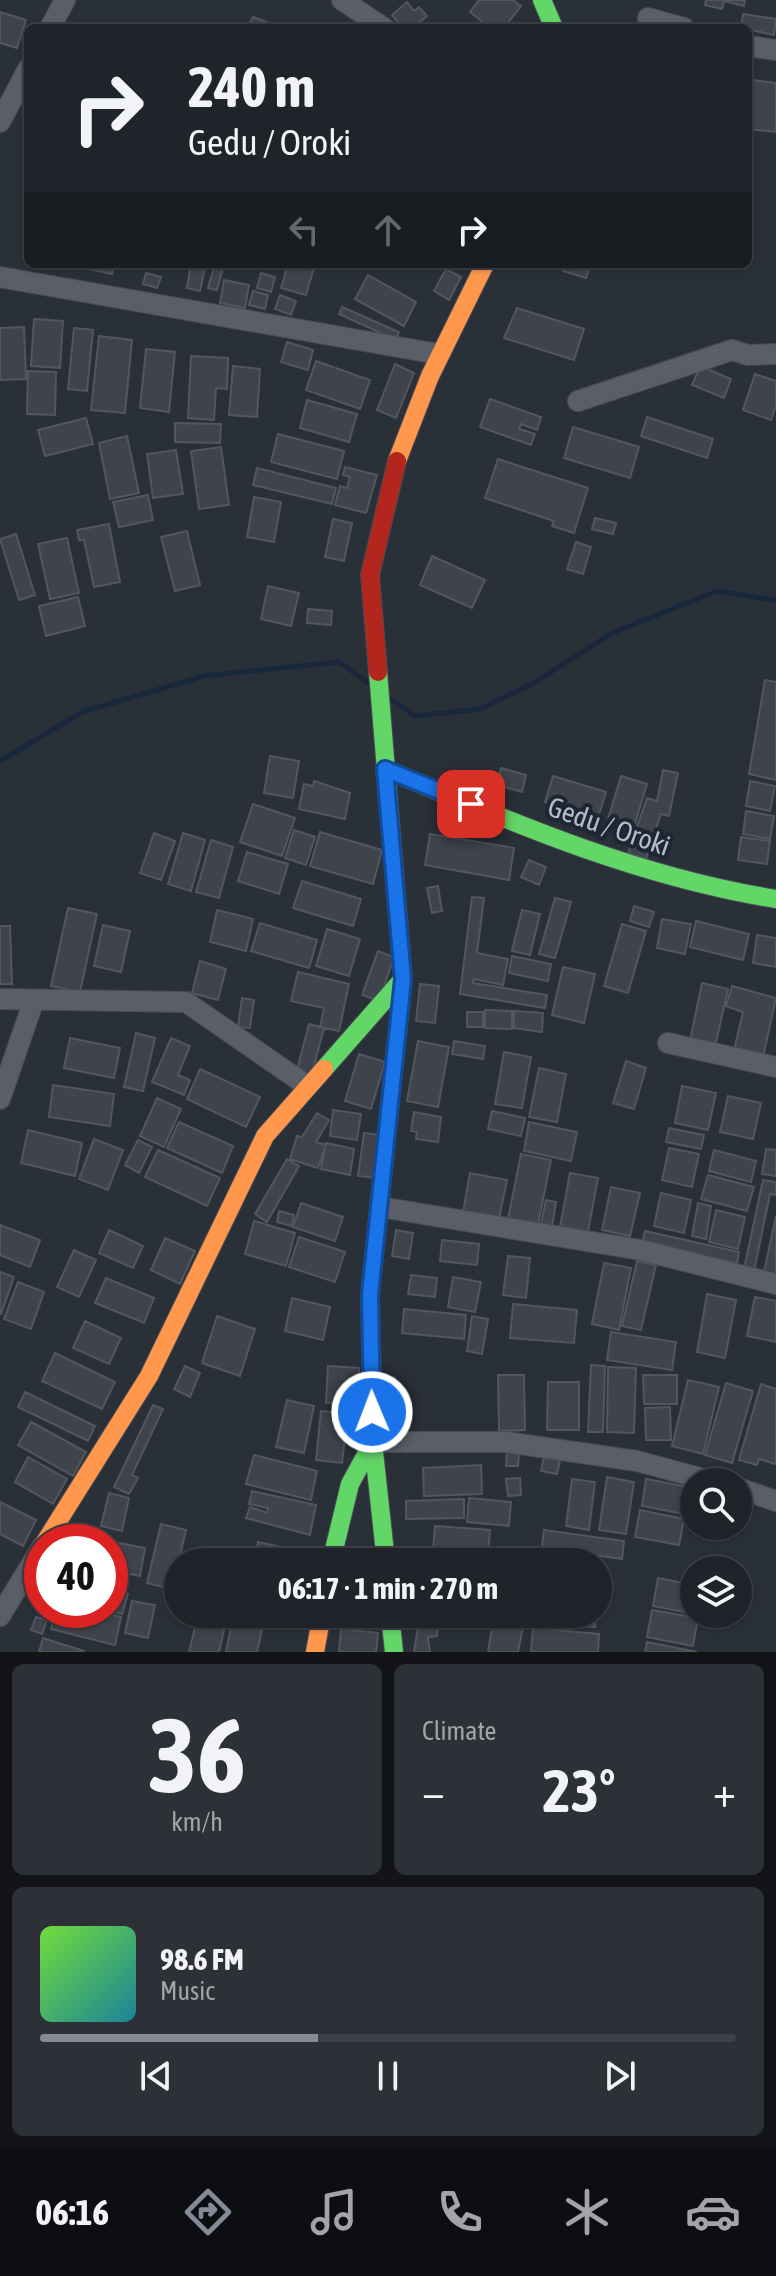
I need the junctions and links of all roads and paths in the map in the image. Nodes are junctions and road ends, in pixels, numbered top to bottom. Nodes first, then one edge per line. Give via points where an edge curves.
1 (65, 0) edge
2 (342, 0) edge
3 (542, 0) edge
4 (648, 15) edge
5 (52, 24) edge
6 (378, 24) edge
7 (552, 24) edge
8 (673, 24) edge
9 (752, 47) edge
10 (776, 50) edge
11 (24, 77) edge
12 (0, 122) edge
13 (483, 268) edge
14 (0, 277) edge
15 (438, 354) junction
16 (776, 354) edge
17 (578, 401) dead end
18 (385, 769) junction
19 (776, 899) edge
20 (403, 979) junction
21 (0, 999) edge
22 (34, 1000) junction
23 (668, 1043) dead end
24 (776, 1067) edge
25 (306, 1085) junction
26 (0, 1099) edge
27 (380, 1207) junction
28 (776, 1284) edge
29 (373, 1442) junction
30 (680, 1473) edge
31 (752, 1493) edge
32 (776, 1501) edge
33 (56, 1524) edge
34 (334, 1548) edge
35 (384, 1548) edge
36 (24, 1576) edge
37 (0, 1616) edge
38 (319, 1628) edge
39 (391, 1628) edge
40 (315, 1652) edge
41 (394, 1652) edge

1 - 5 street
2 - 6 street
3 - 7 street
4 - 8 street
9 - 10 street
11 - 12 street
13 - 15 street
14 - 15 street
15 - 18 street via 376,526 371,618
16 - 17 street via 732,350
18 - 19 street, Gedu / Oroki via 629,866 732,894
18 - 20 street
20 - 25 street
20 - 27 street
21 - 22 street
22 - 25 street via 186,1002
22 - 26 street
23 - 24 street
25 - 33 street via 265,1136 149,1376
27 - 28 street via 641,1250
27 - 29 street via 370,1294
29 - 30 street via 506,1442
29 - 34 street via 355,1467
29 - 35 street
31 - 32 street
36 - 37 street
38 - 40 street
39 - 41 street

